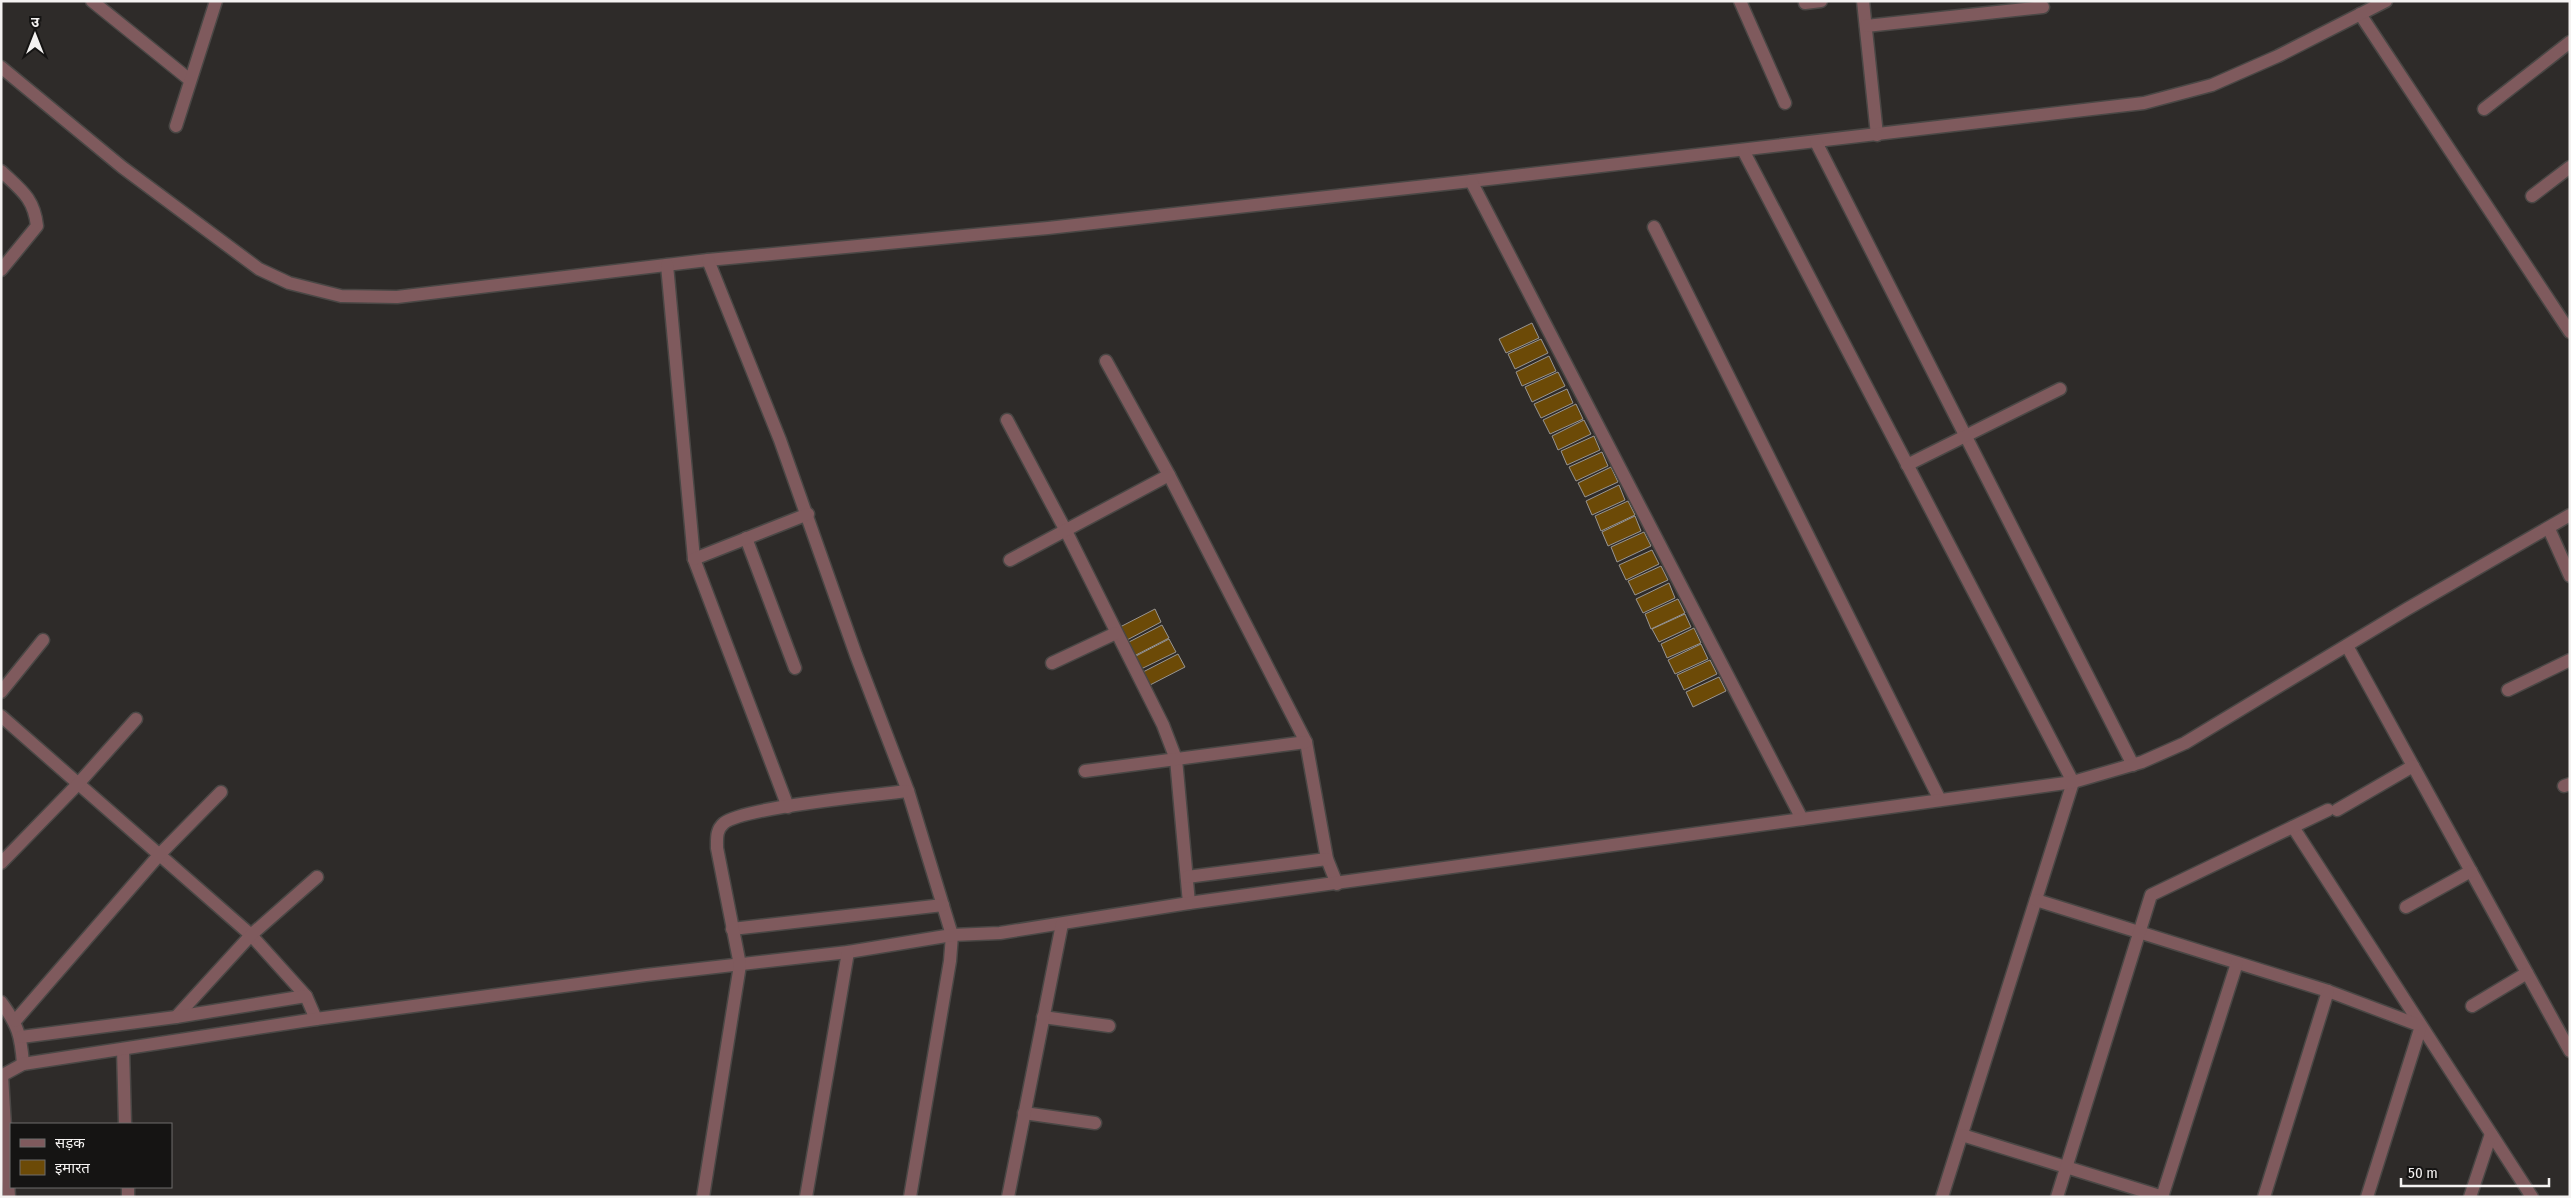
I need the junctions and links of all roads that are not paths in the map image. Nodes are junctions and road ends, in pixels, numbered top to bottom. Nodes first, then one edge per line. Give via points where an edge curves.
1 (92, 1) edge
2 (216, 1) edge
3 (1740, 1) edge
4 (1821, 1) edge
5 (1863, 1) edge
6 (2386, 1) edge
7 (1805, 3) dead end
8 (2043, 7) dead end
9 (2360, 14) junction
10 (1866, 26) junction
11 (2570, 42) edge
12 (1, 67) edge
13 (190, 80) junction
14 (1786, 103) dead end
15 (2484, 109) dead end
16 (176, 126) dead end
17 (1876, 135) junction
18 (1816, 142) junction
19 (1743, 150) junction
20 (2570, 167) edge
21 (1, 171) edge
22 (1471, 181) junction
23 (2532, 196) dead end
24 (1654, 227) dead end
25 (708, 260) junction
26 (667, 265) junction
27 (1, 270) edge
28 (2570, 332) edge
29 (1106, 361) dead end
30 (2060, 389) dead end
31 (1007, 420) dead end
32 (1966, 436) junction
33 (1907, 465) junction
34 (1169, 476) junction
35 (808, 514) junction
36 (2570, 515) edge
37 (2549, 529) junction
38 (1066, 531) junction
39 (746, 538) junction
40 (694, 559) junction
41 (1010, 560) dead end
42 (2570, 576) edge
43 (1116, 633) junction
44 (43, 640) dead end
45 (2347, 646) junction
46 (2570, 660) edge
47 (1052, 663) dead end
48 (795, 668) dead end
49 (2508, 690) dead end
50 (1, 692) edge
51 (1, 716) edge
52 (136, 719) dead end
53 (1306, 742) junction
54 (1176, 759) junction
55 (2133, 765) junction
56 (2413, 766) junction
57 (1085, 772) dead end
58 (2073, 782) junction
59 (78, 784) junction
60 (908, 791) junction
61 (221, 792) dead end
62 (1940, 800) junction
63 (788, 807) junction
64 (1802, 819) junction
65 (2293, 827) junction
66 (160, 854) junction
67 (1327, 858) junction
68 (1, 862) edge
69 (2471, 871) junction
70 (317, 877) dead end
71 (1187, 877) junction
72 (1336, 884) junction
73 (2036, 900) junction
74 (1189, 903) junction
75 (943, 904) junction
76 (2406, 907) dead end
77 (1062, 924) junction
78 (732, 929) junction
79 (2139, 932) junction
80 (251, 934) junction
81 (952, 935) junction
82 (848, 952) junction
83 (2237, 963) junction
84 (740, 964) junction
85 (2527, 973) junction
86 (2328, 991) junction
87 (306, 996) junction
88 (1, 1002) edge
89 (2472, 1006) dead end
90 (176, 1017) junction
91 (1043, 1017) junction
92 (316, 1019) junction
93 (15, 1021) junction
94 (1109, 1026) dead end
95 (2421, 1026) junction
96 (21, 1036) junction
97 (123, 1049) junction
98 (2570, 1050) edge
99 (23, 1064) junction
100 (2, 1076) edge
101 (1024, 1113) junction
102 (126, 1123) edge
103 (1094, 1123) dead end
104 (2491, 1134) junction
105 (1962, 1135) junction
106 (2067, 1167) junction
107 (9, 1197) edge
108 (703, 1197) edge
109 (806, 1197) edge
110 (910, 1197) edge
111 (1008, 1197) edge
112 (1942, 1197) edge
113 (2058, 1197) edge
114 (2162, 1197) edge
115 (2264, 1197) edge
116 (2367, 1197) edge
117 (2470, 1197) edge
118 (2532, 1197) edge

1 - 13 street
2 - 13 street
3 - 14 street
4 - 7 street
5 - 10 street
6 - 9 street
8 - 10 street
9 - 17 street via 2278,56 2212,84 2144,104
9 - 28 street
10 - 17 street
11 - 15 street
12 - 26 street via 122,167 259,269 290,283 341,296 397,297
13 - 16 street
17 - 18 street
18 - 19 street
18 - 32 street
19 - 22 street
19 - 33 street
20 - 23 street
21 - 27 street via 29,197 36,209 37,226
22 - 25 street via 1048,228
22 - 64 street
24 - 62 street
25 - 26 street
25 - 35 street
26 - 40 street
29 - 34 street
30 - 32 street
31 - 38 street
32 - 33 street
32 - 55 street
33 - 58 street
34 - 38 street
34 - 53 street
35 - 39 street
35 - 60 street via 856,655
36 - 37 street
37 - 42 street
37 - 45 street
38 - 41 street
38 - 43 street
39 - 40 street
39 - 48 street
40 - 63 street
43 - 47 street
43 - 54 street via 1163,725
44 - 50 street
45 - 55 street via 2185,743
45 - 56 street
46 - 49 street
51 - 59 street
52 - 59 street
53 - 54 street
53 - 67 street
54 - 57 street
54 - 71 street
55 - 58 street
56 - 65 street via 2333,810
56 - 69 street
58 - 62 street
58 - 73 street
59 - 66 street
59 - 68 street
60 - 63 street
60 - 75 street
61 - 66 street
62 - 64 street
63 - 78 street via 736,816 717,833
64 - 72 street
65 - 79 street via 2151,895
65 - 95 street
66 - 80 street
66 - 93 street
67 - 71 street
67 - 72 street
69 - 76 street
69 - 85 street
70 - 80 street
71 - 74 street
72 - 74 street
73 - 79 street
73 - 105 street
74 - 77 street
75 - 78 street
75 - 81 street
77 - 81 street via 1000,933
77 - 91 street
78 - 84 street
79 - 83 street
79 - 106 street
80 - 87 street
80 - 90 street
81 - 82 street
81 - 110 street
82 - 84 street
82 - 109 street
83 - 86 street
83 - 114 street
84 - 92 street
84 - 108 street
85 - 89 street
85 - 98 street
86 - 95 street
86 - 115 street
87 - 90 street
87 - 92 street
88 - 93 street
90 - 96 street
91 - 94 street
91 - 101 street
92 - 97 street
93 - 96 street
95 - 104 street
95 - 116 street
96 - 99 street
97 - 99 street
97 - 102 street
99 - 100 street
100 - 107 street
101 - 103 street
101 - 111 street
104 - 117 street
104 - 118 street
105 - 106 street
105 - 112 street
106 - 113 street
106 - 114 street

